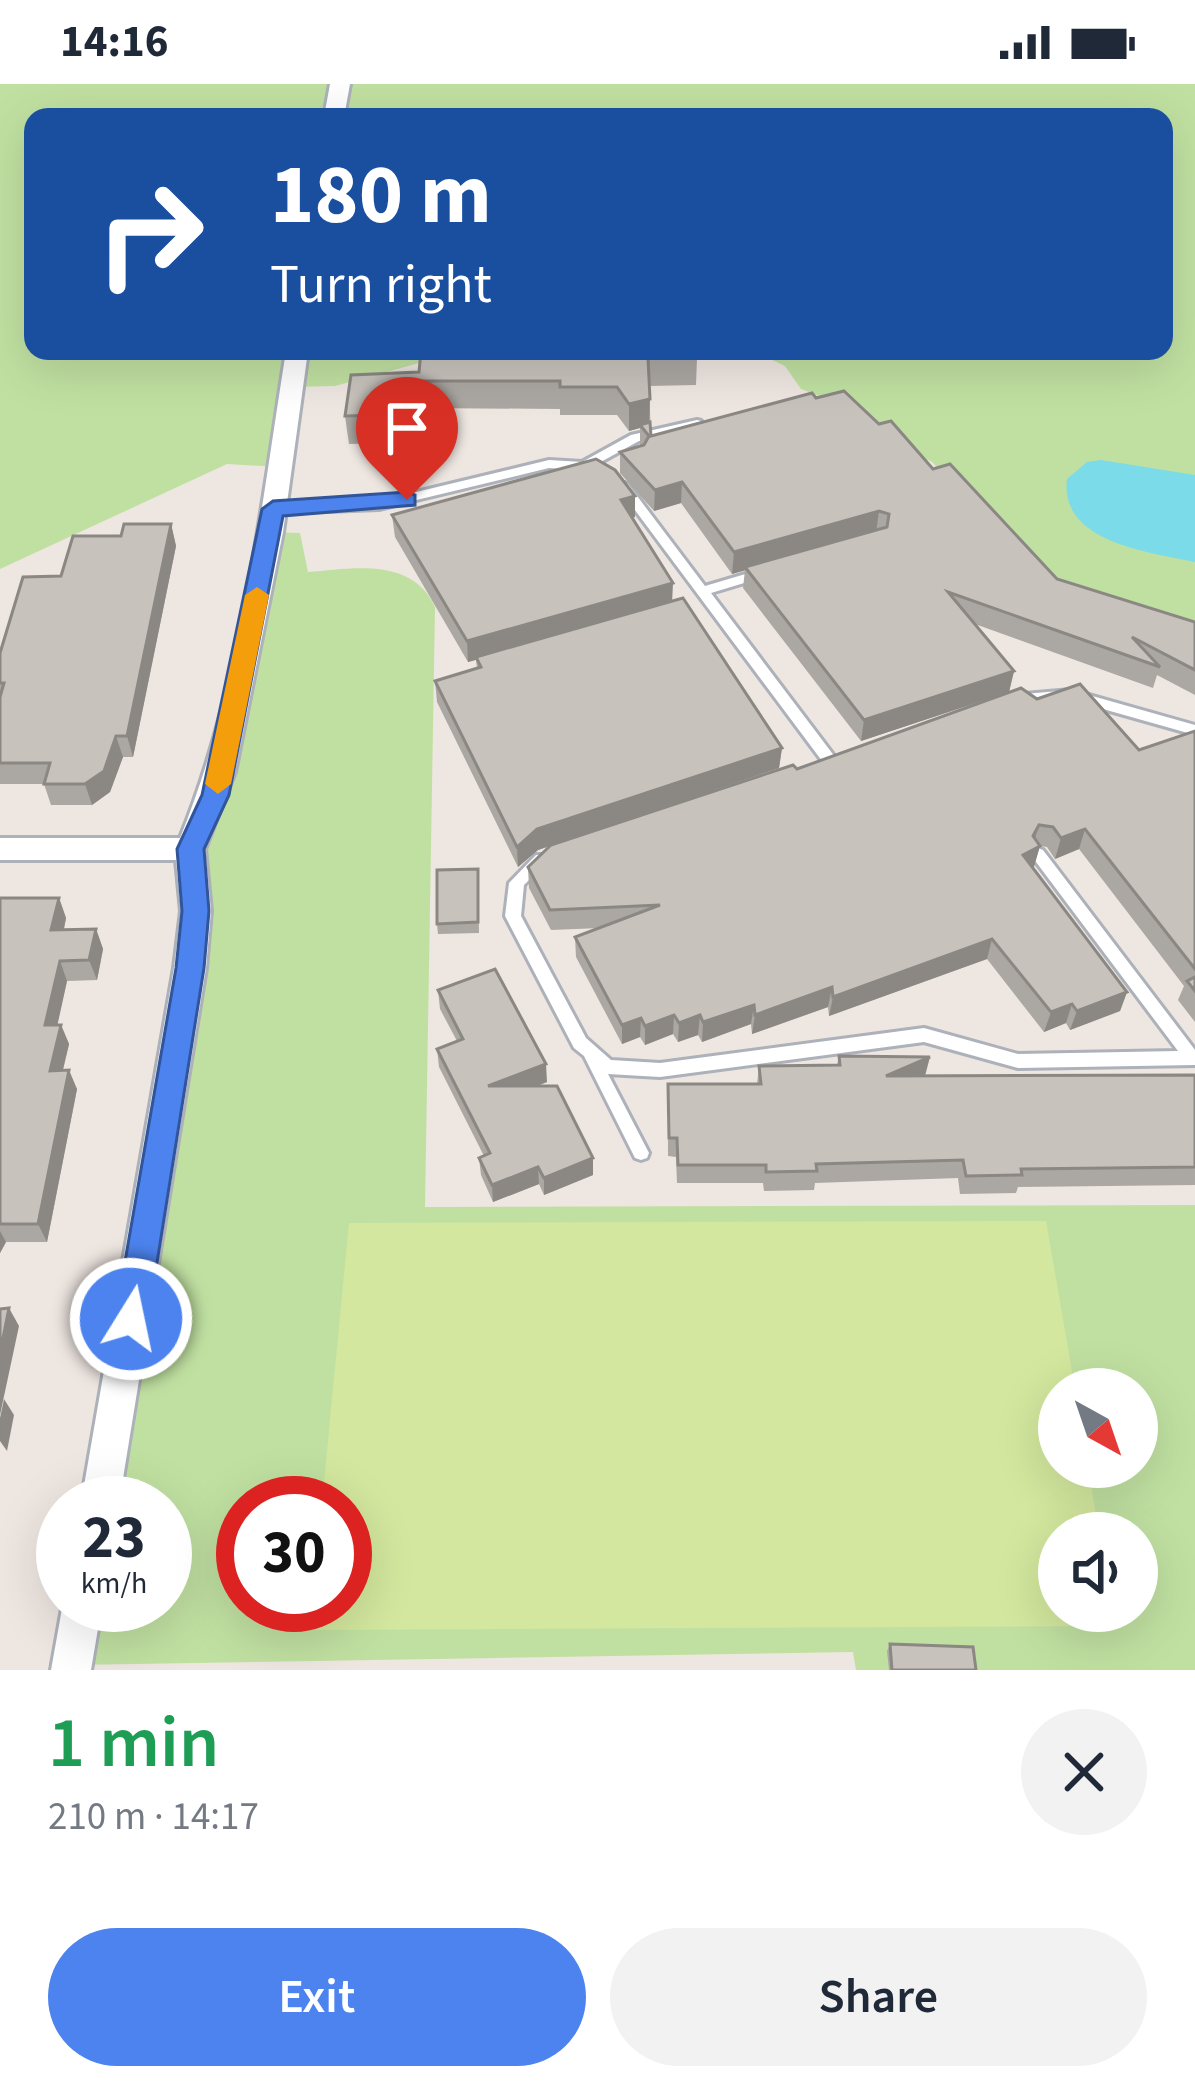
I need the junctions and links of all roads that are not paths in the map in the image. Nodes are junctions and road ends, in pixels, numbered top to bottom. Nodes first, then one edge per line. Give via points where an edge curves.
1 (295, 360) edge
2 (717, 419) edge
3 (586, 465) junction
4 (273, 509) junction
5 (767, 572) edge
6 (706, 596) junction
7 (688, 608) edge
8 (993, 707) edge
9 (1195, 730) edge
10 (850, 754) edge
11 (830, 761) junction
12 (808, 769) edge
13 (0, 849) edge
14 (190, 849) junction
15 (566, 851) edge
16 (1038, 854) edge
17 (590, 1055) junction
18 (1194, 1058) edge
19 (641, 1154) dead end
20 (105, 1476) edge
21 (77, 1632) edge
22 (71, 1670) edge

1 - 4 street
2 - 3 lane via 635,438
3 - 4 lane via 549,464 379,505
3 - 6 lane via 623,485
4 - 14 street via 215,795
5 - 6 lane
6 - 7 lane
6 - 11 lane
8 - 9 lane via 1071,695
10 - 11 lane
11 - 12 lane
13 - 14 street
14 - 20 street via 190,968
15 - 17 lane via 524,873 511,908
16 - 18 lane
17 - 18 lane via 608,1067 660,1070 924,1035 1018,1061
17 - 19 lane
21 - 22 street

